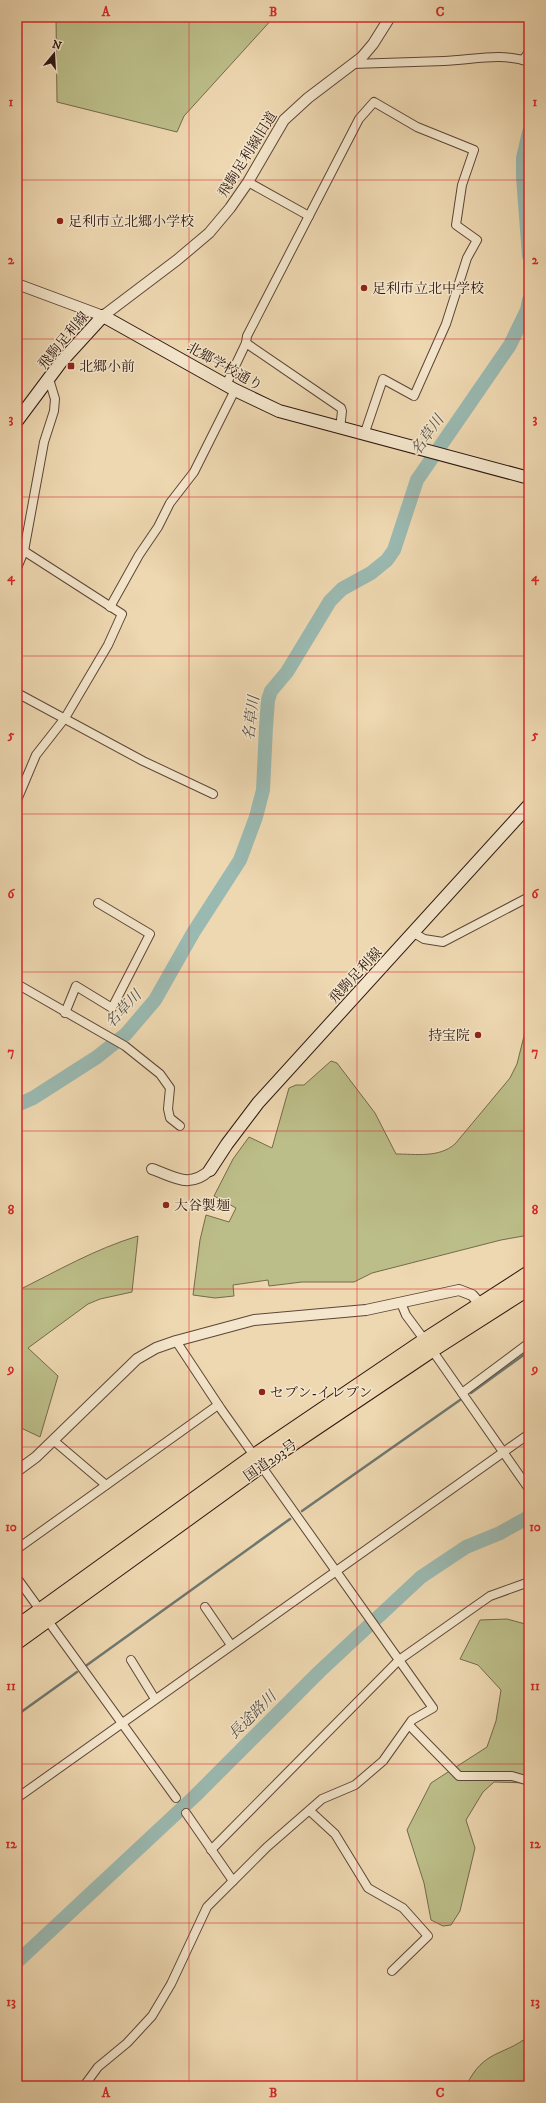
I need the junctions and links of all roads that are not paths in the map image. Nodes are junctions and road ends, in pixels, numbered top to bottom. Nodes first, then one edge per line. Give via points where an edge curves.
1 (390, 17) edge
2 (529, 52) edge
3 (526, 61) edge
4 (352, 64) junction
5 (248, 182) junction
6 (309, 216) junction
7 (17, 284) edge
8 (103, 316) junction
9 (246, 343) junction
10 (49, 379) junction
11 (230, 387) junction
12 (17, 421) edge
13 (340, 429) junction
14 (364, 435) junction
15 (529, 478) edge
16 (24, 551) junction
17 (17, 568) edge
18 (110, 607) junction
19 (17, 693) edge
20 (65, 718) junction
21 (213, 794) dead end
22 (17, 800) edge
23 (529, 805) edge
24 (529, 897) edge
25 (98, 903) dead end
26 (414, 933) junction
27 (17, 984) edge
28 (65, 1013) junction
29 (180, 1126) dead end
30 (152, 1169) dead end
31 (210, 1170) joint
32 (529, 1273) edge
33 (529, 1288) edge
34 (401, 1304) junction
35 (481, 1304) junction
36 (176, 1341) junction
37 (529, 1343) edge
38 (429, 1345) junction
39 (462, 1393) junction
40 (218, 1405) junction
41 (529, 1434) edge
42 (53, 1440) junction
43 (503, 1452) junction
44 (258, 1461) junction
45 (17, 1471) edge
46 (106, 1485) junction
47 (529, 1489) edge
48 (17, 1549) edge
49 (336, 1573) junction
50 (17, 1578) edge
51 (529, 1582) edge
52 (205, 1607) dead end
53 (44, 1615) junction
54 (17, 1627) edge
55 (17, 1642) edge
56 (231, 1644) junction
57 (131, 1660) dead end
58 (398, 1660) junction
59 (156, 1699) junction
60 (121, 1724) junction
61 (409, 1725) junction
62 (529, 1781) edge
63 (17, 1798) edge
64 (176, 1798) dead end
65 (310, 1811) junction
66 (186, 1813) dead end
67 (211, 1850) junction
68 (232, 1881) junction
69 (392, 1971) dead end
70 (84, 2086) edge

1 - 4 street, 飛駒足利線旧道 via 368,51
2 - 3 street
3 - 4 street via 501,56
4 - 5 street, 飛駒足利線旧道 via 284,120
5 - 6 street
5 - 8 street, 飛駒足利線旧道 via 226,213 191,250
6 - 9 street via 247,336
6 - 14 street via 359,118 374,102 417,127 474,150 462,185 456,225 477,240 467,258 446,324 414,396 382,379
7 - 8 street, 北郷学校通り
8 - 10 main road, 飛駒足利線
8 - 11 main road, 北郷学校通り
9 - 11 street
9 - 13 street via 341,408
10 - 12 main road, 飛駒足利線
10 - 16 street via 56,399 44,442
11 - 13 main road, 北郷学校通り via 279,411
11 - 18 street via 197,467 170,502
13 - 14 main road, 北郷学校通り
14 - 15 main road, 北郷学校通り
16 - 17 street
16 - 18 street
18 - 20 street via 122,614 108,645
19 - 20 street
20 - 21 street via 143,761
20 - 22 street via 36,756
23 - 26 main road, 飛駒足利線
24 - 26 street via 443,942 424,939
25 - 28 street via 150,934 112,1008 76,986
26 - 31 main road, 飛駒足利線 via 258,1103
27 - 28 street
28 - 29 street via 123,1044 166,1080 170,1088 170,1118
30 - 31 street via 191,1181 201,1179
32 - 35 highway, 国道293号
33 - 38 highway, 国道293号
34 - 35 street via 459,1290 472,1295
34 - 36 street via 366,1310 254,1320
34 - 38 street via 406,1315
35 - 38 highway, 国道293号
36 - 40 street
36 - 42 street via 156,1348 138,1359
37 - 39 street
38 - 39 street
38 - 44 highway, 国道293号
39 - 43 street
40 - 44 street
40 - 46 street
41 - 43 street
42 - 45 street
42 - 46 street
43 - 47 street
43 - 49 street
44 - 49 street
44 - 53 highway, 国道293号
46 - 48 street
49 - 56 street
49 - 58 street
50 - 53 street
51 - 58 street via 490,1596
52 - 56 street
53 - 54 highway, 国道293号
53 - 55 highway, 国道293号
53 - 60 street
56 - 59 street
57 - 59 street
58 - 61 street via 432,1708 412,1720
58 - 67 street
59 - 60 street
60 - 63 street
60 - 64 street
61 - 62 street via 459,1776 512,1776
61 - 65 street via 383,1761 356,1785 322,1800
65 - 68 street
65 - 69 street via 335,1834 368,1888 403,1908 428,1936
66 - 67 street
67 - 68 street
68 - 70 street via 207,1907 171,1984 152,2016 127,2043 98,2067

